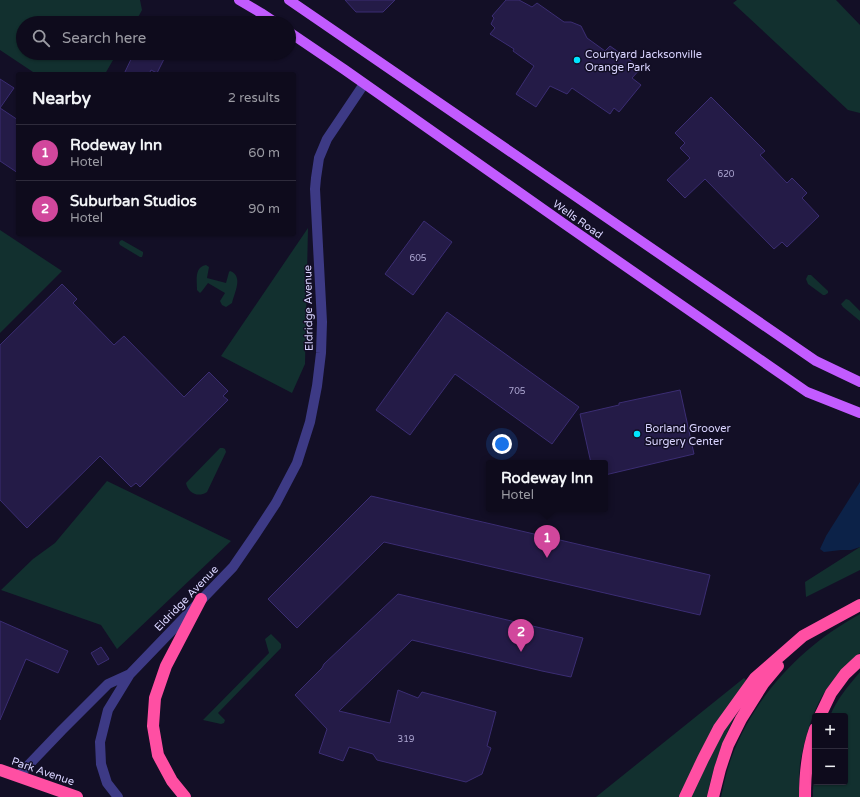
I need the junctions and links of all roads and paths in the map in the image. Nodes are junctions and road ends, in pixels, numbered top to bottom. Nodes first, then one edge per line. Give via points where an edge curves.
1 (239, 0) edge
2 (289, 0) edge
3 (266, 16) edge
4 (296, 37) edge
5 (364, 84) junction
6 (860, 382) edge
7 (860, 412) edge
8 (201, 599) junction
9 (860, 605) edge
10 (803, 636) junction
11 (860, 660) edge
12 (130, 674) junction
13 (821, 713) edge
14 (812, 739) edge
15 (0, 770) edge
16 (18, 776) junction
17 (77, 797) edge
18 (118, 797) edge
19 (185, 797) edge
20 (685, 797) edge
21 (713, 797) edge
22 (805, 797) edge

1 - 3 main road
2 - 6 main road, Wells Road via 816,361
4 - 5 main road, Wells Road
5 - 7 main road, Wells Road via 807,392
5 - 8 street, Eldridge Avenue via 327,139 319,158 315,189 322,322 320,354 317,386 297,463 276,503 233,567
8 - 12 street, Eldridge Avenue
8 - 19 highway via 166,666 154,698 153,726 158,755 172,781
9 - 10 highway
10 - 20 highway via 755,678 719,728
10 - 21 highway via 763,684 741,719 728,745
11 - 13 highway via 845,674 831,693
12 - 16 street, Eldridge Avenue via 108,684
12 - 18 street, Eldridge Avenue via 108,710 100,742 101,764 107,783
14 - 22 highway via 806,763
15 - 16 highway, Park Avenue
16 - 17 highway, Park Avenue

